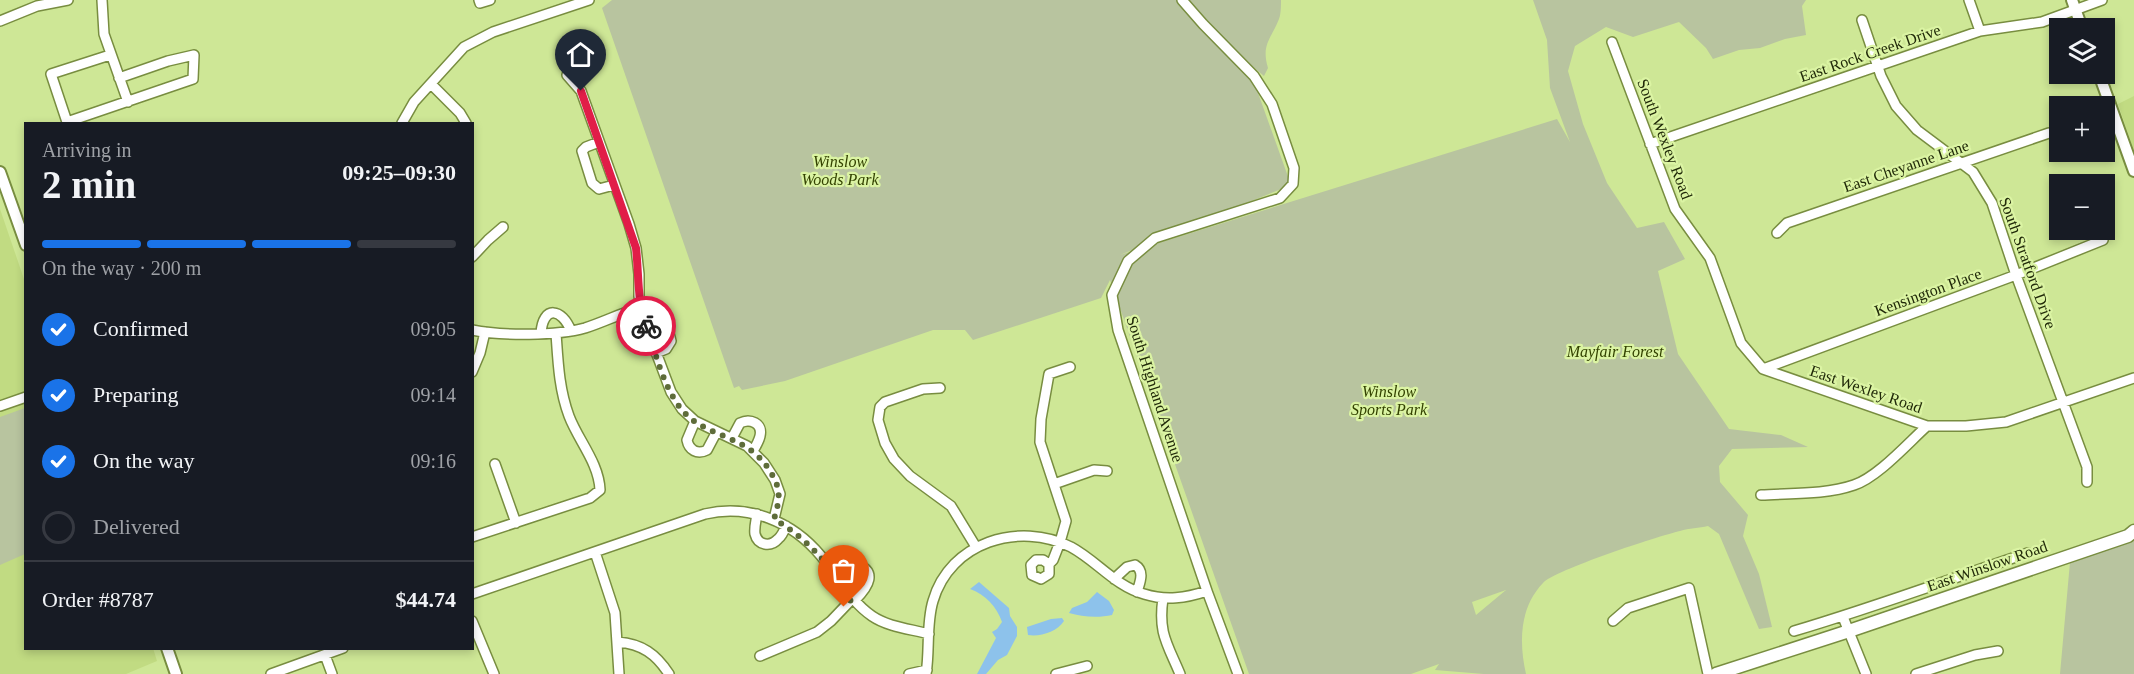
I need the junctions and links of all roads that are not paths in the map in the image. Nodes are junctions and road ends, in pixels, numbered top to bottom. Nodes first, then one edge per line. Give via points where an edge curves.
1 (68, 0) edge
2 (102, 0) edge
3 (479, 0) edge
4 (490, 0) edge
5 (589, 0) edge
6 (1182, 0) edge
7 (1970, 0) edge
8 (2102, 0) edge
9 (36, 3) edge
10 (2074, 5) edge
11 (1862, 20) dead end
12 (0, 21) edge
13 (1980, 31) junction
14 (1612, 42) dead end
15 (110, 55) junction
16 (1878, 67) junction
17 (567, 75) dead end
18 (119, 78) junction
19 (430, 84) junction
20 (2103, 84) edge
21 (128, 102) junction
22 (403, 122) edge
23 (465, 122) edge
24 (2049, 133) dead end
25 (599, 142) junction
26 (1650, 144) junction
27 (1961, 164) junction
28 (2134, 171) edge
29 (0, 172) edge
30 (614, 185) junction
31 (503, 227) dead end
32 (1777, 233) dead end
33 (24, 239) edge
34 (2103, 240) dead end
35 (474, 255) edge
36 (2016, 275) junction
37 (641, 308) junction
38 (474, 330) edge
39 (571, 331) junction
40 (485, 332) junction
41 (541, 333) junction
42 (556, 333) junction
43 (656, 353) junction
44 (474, 368) edge
45 (1070, 368) dead end
46 (1763, 369) junction
47 (2134, 378) edge
48 (940, 388) dead end
49 (24, 398) edge
50 (2062, 402) junction
51 (0, 406) edge
52 (695, 421) junction
53 (1927, 426) junction
54 (716, 433) junction
55 (732, 438) junction
56 (753, 451) junction
57 (495, 464) dead end
58 (1107, 471) dead end
59 (2087, 482) dead end
60 (1054, 484) junction
61 (1761, 495) dead end
62 (757, 514) junction
63 (774, 519) junction
64 (516, 523) junction
65 (786, 526) junction
66 (2134, 531) edge
67 (474, 536) edge
68 (1060, 542) junction
69 (976, 547) junction
70 (595, 552) junction
71 (2028, 553) dead end
72 (1049, 564) dead end
73 (833, 572) junction
74 (1114, 579) junction
75 (1207, 591) junction
76 (1137, 592) junction
77 (474, 593) edge
78 (1163, 598) junction
79 (854, 599) junction
80 (1843, 616) junction
81 (1613, 621) dead end
82 (474, 626) edge
83 (1849, 631) junction
84 (1794, 632) dead end
85 (929, 634) junction
86 (618, 642) junction
87 (168, 650) edge
88 (338, 650) edge
89 (1998, 651) dead end
90 (326, 655) junction
91 (760, 656) dead end
92 (1087, 666) dead end
93 (926, 672) edge
94 (176, 674) edge
95 (271, 674) edge
96 (332, 674) edge
97 (494, 674) edge
98 (619, 674) edge
99 (669, 674) edge
100 (909, 674) edge
101 (1056, 674) edge
102 (1180, 674) edge
103 (1239, 674) edge
104 (1708, 674) edge
105 (1716, 674) edge
106 (1866, 674) edge
107 (1916, 674) edge

1 - 9 street
2 - 15 street via 102,21
3 - 4 street
5 - 19 street via 482,37 464,47
6 - 75 street, South Highland Avenue via 1254,76 1272,104 1294,168 1293,184 1280,198 1155,238 1128,261 1112,295 1118,330
7 - 13 street
8 - 10 street, East Rock Creek Drive
9 - 12 street
10 - 13 street, East Rock Creek Drive via 2042,21
11 - 16 street, South Stratford Drive
13 - 16 street, East Rock Creek Drive
14 - 26 street, South Wexley Road
15 - 18 street
15 - 21 street via 51,74 68,122
16 - 26 street, East Rock Creek Drive
16 - 27 street, South Stratford Drive via 1896,106 1917,130
17 - 25 street via 581,91
18 - 21 street
18 - 21 street via 194,55 193,80
19 - 22 street
19 - 23 street
20 - 28 street
24 - 27 street, East Cheyanne Lane
25 - 30 street
25 - 30 street via 582,151 592,183 599,189
26 - 46 street, South Wexley Road via 1675,209 1710,258 1741,342
27 - 32 street, East Cheyanne Lane via 1787,223
27 - 36 street, South Stratford Drive via 1973,172 1992,202
29 - 33 street
30 - 37 street via 636,248
31 - 35 street
34 - 36 street, Kensington Place
36 - 46 street, Kensington Place
36 - 50 street, South Stratford Drive
37 - 39 street
37 - 43 street
37 - 43 street via 658,308 670,338 666,349
38 - 40 street
39 - 41 street via 563,316 554,312 543,320
39 - 42 street
40 - 41 street
40 - 44 street
41 - 42 street
42 - 64 street via 564,400 600,490 590,498
43 - 52 street via 676,400
45 - 60 street via 1049,374 1041,419 1040,442
46 - 53 street, East Wexley Road
47 - 50 street, East Wexley Road
48 - 69 street via 923,389 885,402 876,413 894,459 951,506
49 - 51 street
50 - 53 street, East Wexley Road via 2006,422
50 - 59 street, South Stratford Drive via 2087,467
52 - 54 street
52 - 54 street via 687,440 693,450 707,450
53 - 61 street via 1856,485
54 - 55 street
55 - 56 street
55 - 56 street via 740,423 755,422 760,436
56 - 63 street via 778,488 780,498
57 - 64 street
58 - 60 street via 1094,470
60 - 68 street via 1066,521
62 - 63 street
62 - 65 street via 755,535 763,544 778,540
62 - 70 street via 705,514
63 - 65 street
64 - 67 street
65 - 73 street via 820,555
66 - 83 main road, East Winslow Road
68 - 69 street via 1044,537 1010,536
68 - 72 street
68 - 74 street
69 - 85 street via 955,562 940,584 931,609
70 - 77 street
70 - 86 street via 615,613
71 - 80 street, East Winslow Road
73 - 79 street
73 - 79 street via 849,563 864,568 868,586
74 - 76 street
74 - 76 street via 1127,567 1139,567 1142,573
75 - 78 street
75 - 103 street, South Highland Avenue
76 - 78 street
78 - 102 street via 1161,628
79 - 85 street via 883,622
79 - 91 street via 817,632
80 - 83 street
80 - 84 street, East Winslow Road
81 - 104 street via 1628,608 1689,588
82 - 97 street
83 - 105 main road, East Winslow Road
83 - 106 street
85 - 93 street
86 - 98 street
86 - 99 street via 647,650
87 - 94 street
88 - 90 street
89 - 107 street
90 - 95 street
90 - 96 street
92 - 101 street
93 - 100 street

